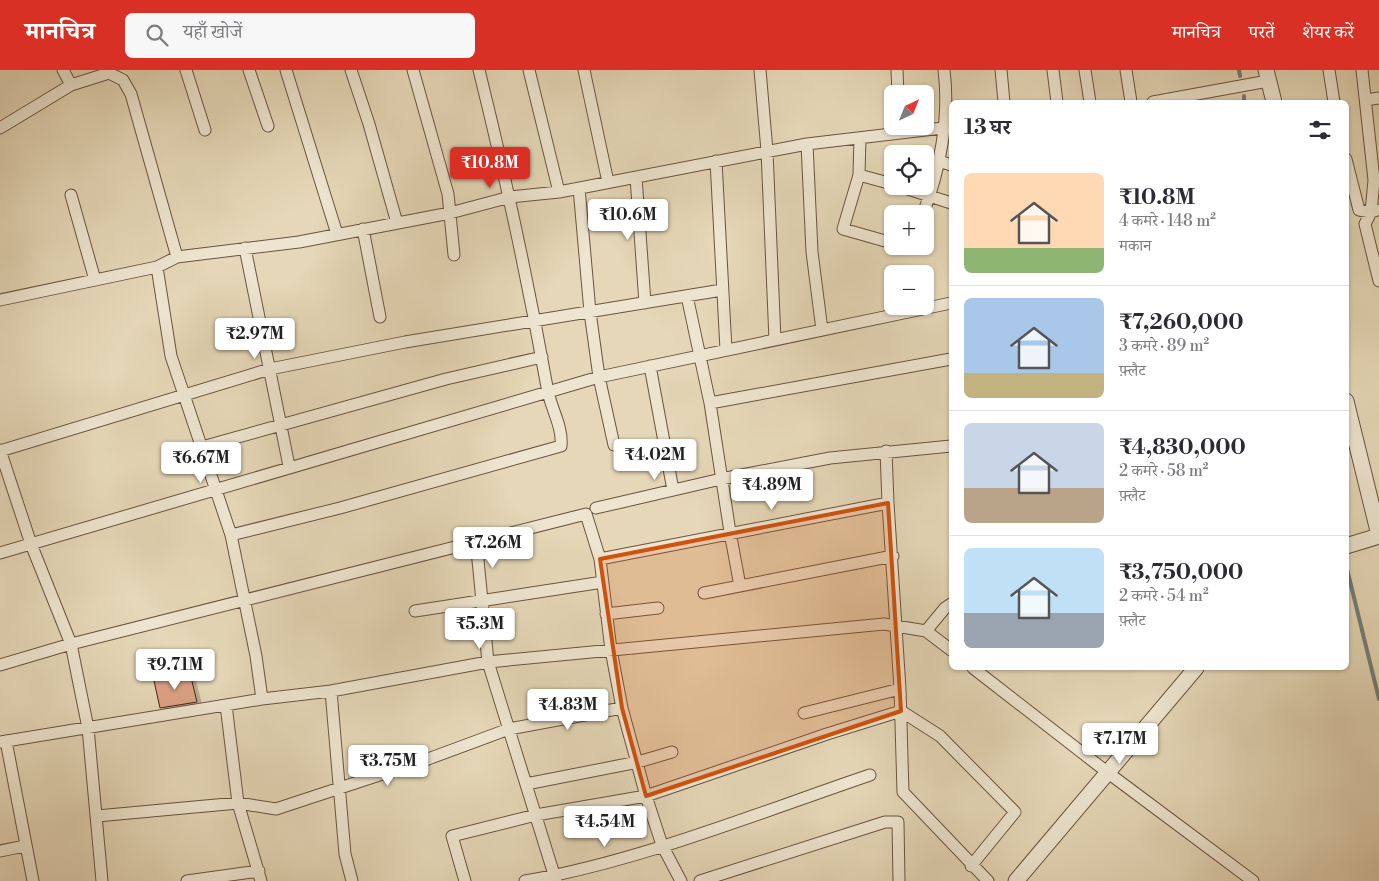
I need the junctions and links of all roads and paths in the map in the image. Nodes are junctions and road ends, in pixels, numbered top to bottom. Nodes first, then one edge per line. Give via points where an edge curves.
1 (63, 70) edge
2 (186, 70) edge
3 (249, 70) edge
4 (286, 70) edge
5 (351, 70) edge
6 (412, 70) edge
7 (479, 70) edge
8 (529, 70) edge
9 (584, 70) edge
10 (760, 70) edge
11 (897, 70) edge
12 (944, 70) edge
13 (1001, 70) edge
14 (1053, 70) edge
15 (1085, 70) edge
16 (1126, 70) edge
17 (1329, 70) edge
18 (1362, 70) edge
19 (1267, 76) edge
20 (898, 85) edge
21 (70, 86) junction
22 (1379, 98) edge
23 (1004, 100) edge
24 (1057, 100) edge
25 (1090, 100) edge
26 (1131, 100) edge
27 (1162, 100) edge
28 (1273, 100) edge
29 (1334, 100) edge
30 (1366, 100) junction
31 (268, 126) dead end
32 (0, 128) edge
33 (948, 128) edge
34 (934, 129) edge
35 (205, 130) dead end
36 (884, 133) edge
37 (860, 138) junction
38 (806, 144) junction
39 (767, 151) junction
40 (1375, 154) edge
41 (716, 161) junction
42 (939, 161) junction
43 (949, 164) edge
44 (1349, 171) edge
45 (859, 175) junction
46 (636, 177) junction
47 (934, 180) edge
48 (608, 182) junction
49 (884, 182) edge
50 (579, 188) junction
51 (559, 192) junction
52 (72, 195) dead end
53 (930, 195) joint
54 (510, 197) junction
55 (949, 202) edge
56 (926, 205) edge
57 (1375, 211) edge
58 (450, 213) junction
59 (397, 223) junction
60 (362, 230) junction
61 (337, 234) junction
62 (884, 242) edge
63 (246, 248) junction
64 (1375, 249) edge
65 (454, 255) dead end
66 (177, 257) junction
67 (157, 267) junction
68 (95, 280) junction
69 (1379, 280) edge
70 (722, 290) junction
71 (688, 296) junction
72 (0, 300) edge
73 (645, 303) junction
74 (949, 303) edge
75 (590, 312) junction
76 (380, 317) dead end
77 (534, 322) junction
78 (822, 330) junction
79 (775, 340) junction
80 (726, 350) junction
81 (698, 356) junction
82 (542, 357) junction
83 (949, 359) edge
84 (650, 366) junction
85 (270, 369) junction
86 (599, 377) junction
87 (548, 392) junction
88 (184, 395) junction
89 (710, 403) junction
90 (1349, 413) edge
91 (282, 426) junction
92 (614, 445) dead end
93 (949, 446) edge
94 (202, 447) junction
95 (0, 450) edge
96 (886, 451) junction
97 (289, 466) junction
98 (721, 479) junction
99 (216, 488) junction
100 (673, 490) junction
101 (888, 503) junction
102 (596, 508) dead end
103 (730, 532) junction
104 (231, 535) junction
105 (1379, 536) edge
106 (476, 540) junction
107 (31, 544) junction
108 (1349, 545) edge
109 (0, 552) edge
110 (893, 556) junction
111 (600, 559) junction
112 (603, 582) junction
113 (740, 586) junction
114 (704, 593) dead end
115 (245, 600) junction
116 (483, 600) junction
117 (949, 605) edge
118 (658, 608) dead end
119 (415, 611) dead end
120 (606, 614) junction
121 (897, 626) junction
122 (926, 631) junction
123 (71, 644) junction
124 (949, 648) edge
125 (611, 650) junction
126 (488, 662) junction
127 (0, 665) edge
128 (976, 670) edge
129 (1194, 670) edge
130 (900, 689) junction
131 (331, 690) junction
132 (262, 699) junction
133 (226, 705) junction
134 (622, 708) junction
135 (901, 711) junction
136 (804, 712) dead end
137 (88, 728) junction
138 (509, 729) junction
139 (3, 742) edge
140 (672, 752) dead end
141 (638, 762) junction
142 (1107, 772) junction
143 (870, 775) dead end
144 (526, 784) junction
145 (340, 789) junction
146 (646, 796) junction
147 (238, 804) junction
148 (97, 816) junction
149 (536, 816) junction
150 (662, 845) junction
151 (25, 846) junction
152 (0, 851) edge
153 (971, 866) junction
154 (260, 876) edge
155 (556, 878) edge
156 (33, 881) edge
157 (102, 881) edge
158 (187, 881) edge
159 (352, 881) edge
160 (465, 881) edge
161 (525, 881) edge
162 (681, 881) edge
163 (700, 881) edge
164 (899, 881) edge
165 (988, 881) edge
166 (1016, 881) edge
167 (1253, 881) edge

1 - 21 street
2 - 35 street
3 - 31 street
4 - 61 street
5 - 59 street
6 - 58 street via 448,194
7 - 54 street
8 - 51 street
9 - 48 street
10 - 39 street
11 - 20 street
12 - 33 street
13 - 23 street
14 - 24 street
15 - 25 street
16 - 26 street
17 - 29 street
18 - 30 street
19 - 27 street
19 - 28 street
21 - 32 street
21 - 66 street via 109,72 123,80 131,94
22 - 30 street
30 - 40 street
33 - 34 street
33 - 42 street
36 - 37 street
37 - 38 street
37 - 45 street
38 - 39 street
38 - 78 street via 812,252
39 - 41 street
39 - 79 street
40 - 57 street
41 - 46 street
41 - 70 street
42 - 43 street
42 - 47 street
44 - 57 street via 1359,210
45 - 49 street
45 - 62 street via 844,229
46 - 48 street
46 - 73 street
48 - 50 street
50 - 51 street
50 - 75 street
51 - 54 street
52 - 68 street
53 - 55 street
53 - 56 street
54 - 58 street
54 - 77 street
57 - 64 street via 1365,224
58 - 59 street
58 - 65 street
59 - 60 street
60 - 61 street
60 - 76 street
61 - 63 street
63 - 66 street
63 - 85 street
64 - 69 street
66 - 67 street
67 - 68 street
67 - 88 street via 171,356
68 - 72 street
70 - 71 street
70 - 80 street
71 - 73 street
71 - 81 street
73 - 75 street
74 - 78 street
75 - 77 street
75 - 86 street
77 - 82 street
77 - 85 street via 405,342
78 - 79 street
79 - 80 street
80 - 81 street
81 - 84 street
81 - 89 street
82 - 87 street
82 - 91 street via 446,379
83 - 89 street
84 - 86 street
84 - 100 street
85 - 88 street
85 - 91 street
86 - 87 street
86 - 92 street
87 - 97 street
87 - 104 street via 562,437 561,446
88 - 94 street
88 - 95 street
89 - 98 street
90 - 105 street
91 - 94 street
91 - 97 street
93 - 96 street
94 - 99 street
95 - 107 street
96 - 98 street
96 - 101 street
97 - 99 street
98 - 100 street
98 - 103 street
99 - 104 street
99 - 107 street
100 - 102 street
101 - 103 street
101 - 110 street
103 - 111 street
103 - 113 street
104 - 115 street
105 - 108 street
106 - 111 street via 586,514
106 - 115 street
106 - 116 street
107 - 109 street
107 - 123 street
110 - 113 street
110 - 121 street
111 - 112 street
112 - 116 street
112 - 120 street
113 - 114 street
115 - 123 street
115 - 132 street
116 - 119 street
116 - 126 street
117 - 122 street
118 - 120 street
120 - 125 street
121 - 122 street
121 - 125 street via 884,624
121 - 130 street
122 - 124 street
123 - 127 street
123 - 137 street
125 - 126 street
125 - 134 street
126 - 131 street
126 - 138 street
128 - 142 street
129 - 142 street
130 - 135 street
130 - 136 street
131 - 132 street
131 - 145 street
132 - 133 street
133 - 137 street
133 - 147 street
134 - 138 street
134 - 141 street
135 - 146 street
135 - 153 street via 903,792
135 - 153 street via 940,736 1015,812
137 - 139 street
137 - 148 street
138 - 144 street
138 - 145 street
139 - 151 street
140 - 141 street
141 - 144 street
141 - 146 street
142 - 166 street
142 - 167 street
143 - 150 street
144 - 149 street
145 - 147 street via 276,809
145 - 159 street via 345,854
146 - 149 street
146 - 150 street
147 - 148 street
147 - 154 street
148 - 157 street
149 - 155 street
149 - 160 street via 452,836
150 - 155 street
150 - 162 street
151 - 152 street
151 - 156 street
153 - 165 street
154 - 158 street
155 - 161 street
163 - 164 street via 885,822 898,822

